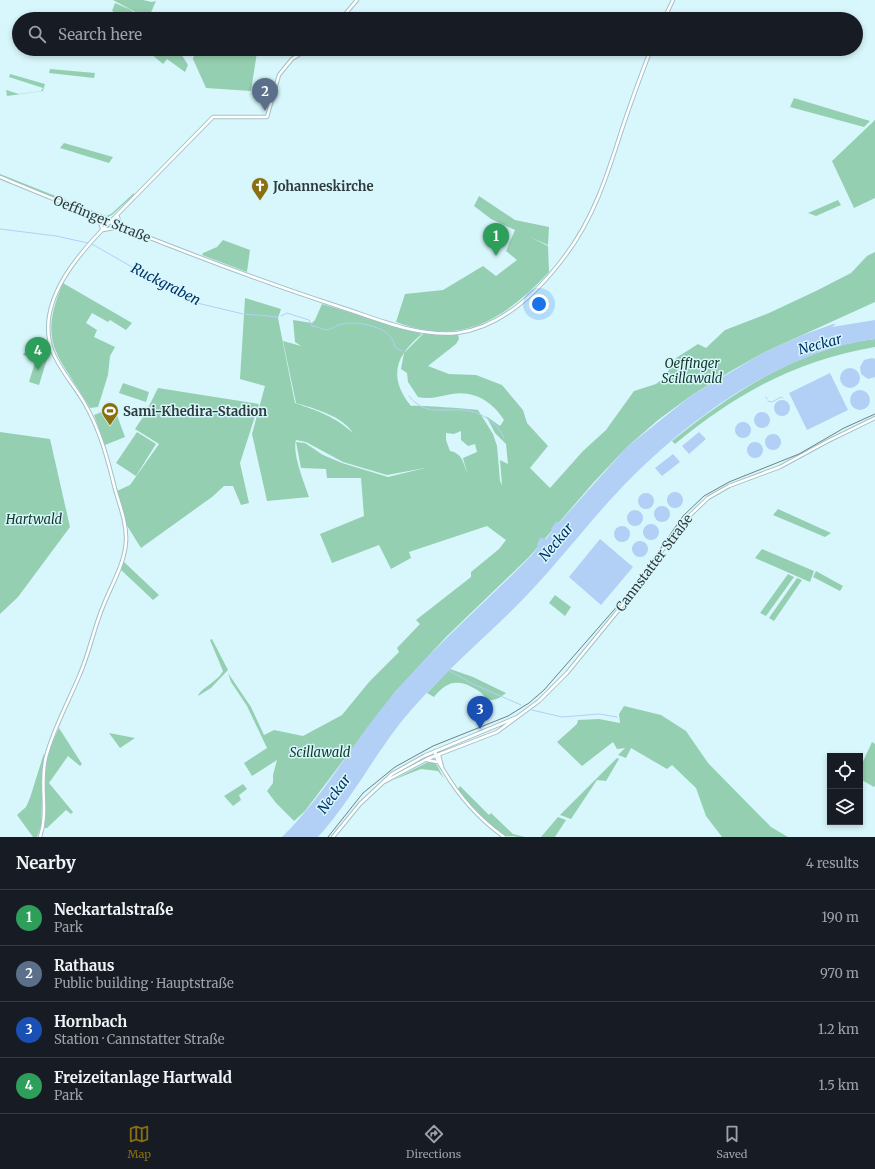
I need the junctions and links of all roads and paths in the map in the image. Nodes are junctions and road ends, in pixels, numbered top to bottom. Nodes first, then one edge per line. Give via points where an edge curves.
1 (357, 0) edge
2 (673, 0) edge
3 (347, 12) edge
4 (667, 12) edge
5 (297, 56) edge
6 (649, 56) edge
7 (0, 178) edge
8 (117, 214) junction
9 (99, 218) junction
10 (110, 222) junction
11 (121, 226) junction
12 (102, 230) junction
13 (875, 418) edge
14 (515, 718) junction
15 (435, 751) junction
16 (437, 755) junction
17 (427, 759) junction
18 (437, 762) junction
19 (442, 769) junction
20 (384, 782) junction
21 (40, 837) edge
22 (333, 837) edge
23 (504, 837) edge

1 - 3 main road
2 - 4 main road
5 - 8 main road via 279,75 274,86 269,115 265,118 211,118
6 - 11 main road, Oeffinger Straße via 601,191 584,227 566,254 536,289 502,316 467,331 434,333 416,330 321,301
7 - 9 main road, Oeffinger Straße
8 - 10 main road
8 - 11 main road
9 - 10 main road, Oeffinger Straße
9 - 12 main road
10 - 11 main road, Oeffinger Straße
10 - 12 main road
11 - 12 main road
12 - 21 main road via 69,268 50,314 48,332 54,354 86,406 102,443 125,525 126,543 122,561 81,672 45,761 45,813
13 - 14 main road, Cannstatter Straße via 780,467 729,486 700,505 681,524 642,581 567,673 539,701
14 - 15 main road, Cannstatter Straße
14 - 16 main road, Cannstatter Straße via 493,734
15 - 16 main road
15 - 20 main road, Cannstatter Straße via 397,770
16 - 17 main road, Cannstatter Straße
16 - 18 main road
16 - 19 main road
17 - 18 main road
17 - 20 main road, Cannstatter Straße
18 - 19 main road
19 - 23 main road via 454,789 473,811
20 - 22 main road via 360,804

